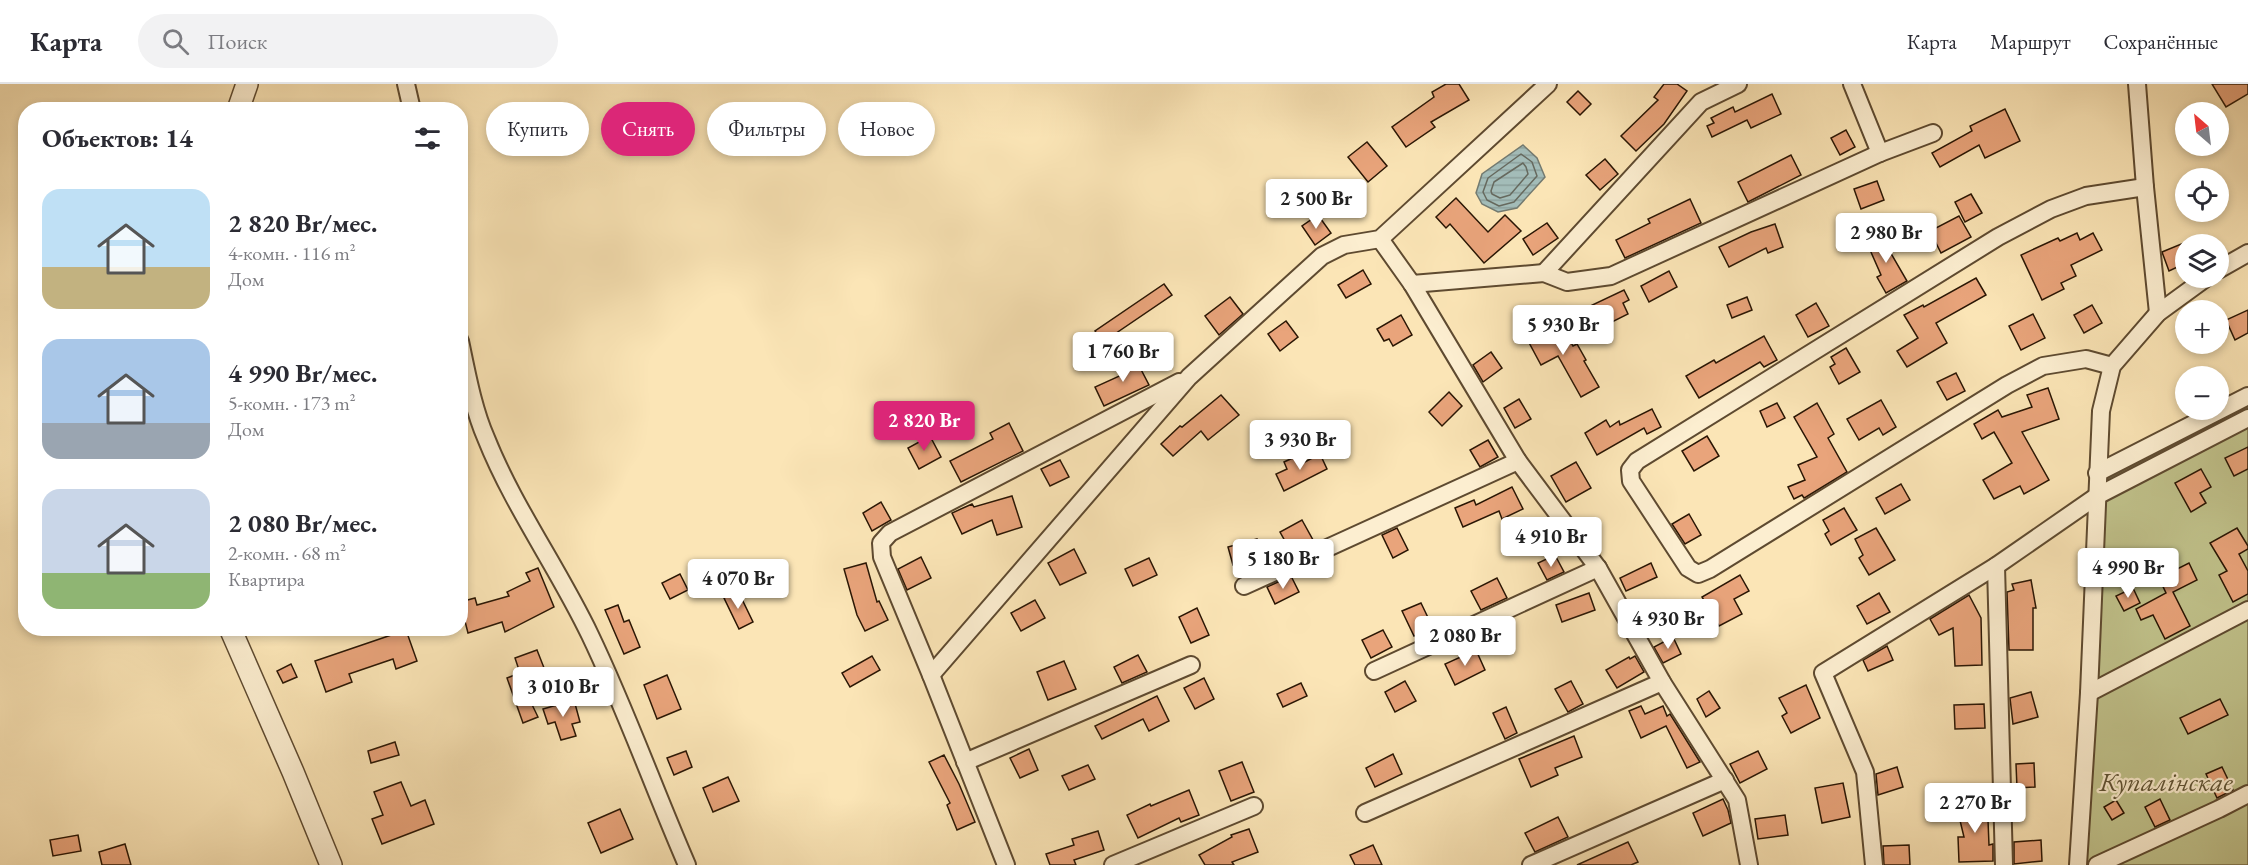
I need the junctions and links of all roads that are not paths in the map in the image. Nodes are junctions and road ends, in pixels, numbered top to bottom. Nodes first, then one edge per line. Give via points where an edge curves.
1 (247, 84) edge
2 (406, 84) edge
3 (1548, 84) edge
4 (1705, 84) edge
5 (1738, 84) edge
6 (1852, 84) edge
7 (2138, 84) edge
8 (241, 102) edge
9 (410, 102) edge
10 (1701, 102) junction
11 (1933, 133) dead end
12 (1880, 153) junction
13 (2145, 188) junction
14 (1380, 239) junction
15 (2248, 253) edge
16 (2229, 264) edge
17 (1544, 273) junction
18 (1412, 284) junction
19 (2192, 288) edge
20 (2158, 313) junction
21 (2112, 366) junction
22 (1189, 377) junction
23 (468, 379) edge
24 (2248, 396) edge
25 (2248, 418) edge
26 (1518, 461) junction
27 (2097, 473) junction
28 (2097, 496) junction
29 (1996, 566) junction
30 (1598, 568) junction
31 (1244, 586) dead end
32 (2248, 610) edge
33 (234, 636) edge
34 (1191, 665) dead end
35 (1374, 671) dead end
36 (931, 675) junction
37 (1662, 682) junction
38 (2089, 693) junction
39 (965, 762) junction
40 (1725, 780) junction
41 (2248, 794) edge
42 (1254, 806) dead end
43 (1365, 813) dead end
44 (331, 865) edge
45 (687, 865) edge
46 (1006, 865) edge
47 (1113, 865) edge
48 (1531, 865) edge
49 (1749, 865) edge
50 (1874, 865) edge
51 (2004, 865) edge
52 (2078, 865) edge
53 (2097, 865) edge

1 - 8 street
2 - 9 street
3 - 14 street
4 - 10 street
5 - 10 street
6 - 12 street
7 - 13 street
10 - 17 street
11 - 12 street
12 - 17 street via 1611,276 1567,282
13 - 20 street
13 - 21 street via 2086,195 1998,237 1637,461 1630,470 1631,481 1689,568 1698,574 2043,366 2086,359
14 - 18 street
14 - 22 street via 1344,244 1322,256
15 - 16 street
17 - 18 street
18 - 26 street
19 - 20 street
20 - 21 street
21 - 27 street via 2101,411
22 - 36 street
22 - 36 street via 890,533 881,543 882,557
23 - 45 street via 485,436 506,484 591,636
24 - 27 street
25 - 28 street
26 - 30 street
26 - 31 street
27 - 28 street
28 - 29 street
28 - 38 street
29 - 50 street via 1823,673 1865,772
29 - 51 street
30 - 35 street
30 - 37 street
32 - 38 street
33 - 44 street
34 - 39 street
36 - 39 street
37 - 40 street
37 - 43 street
38 - 52 street
39 - 46 street
40 - 48 street
40 - 49 street via 1737,800
41 - 53 street
42 - 47 street

